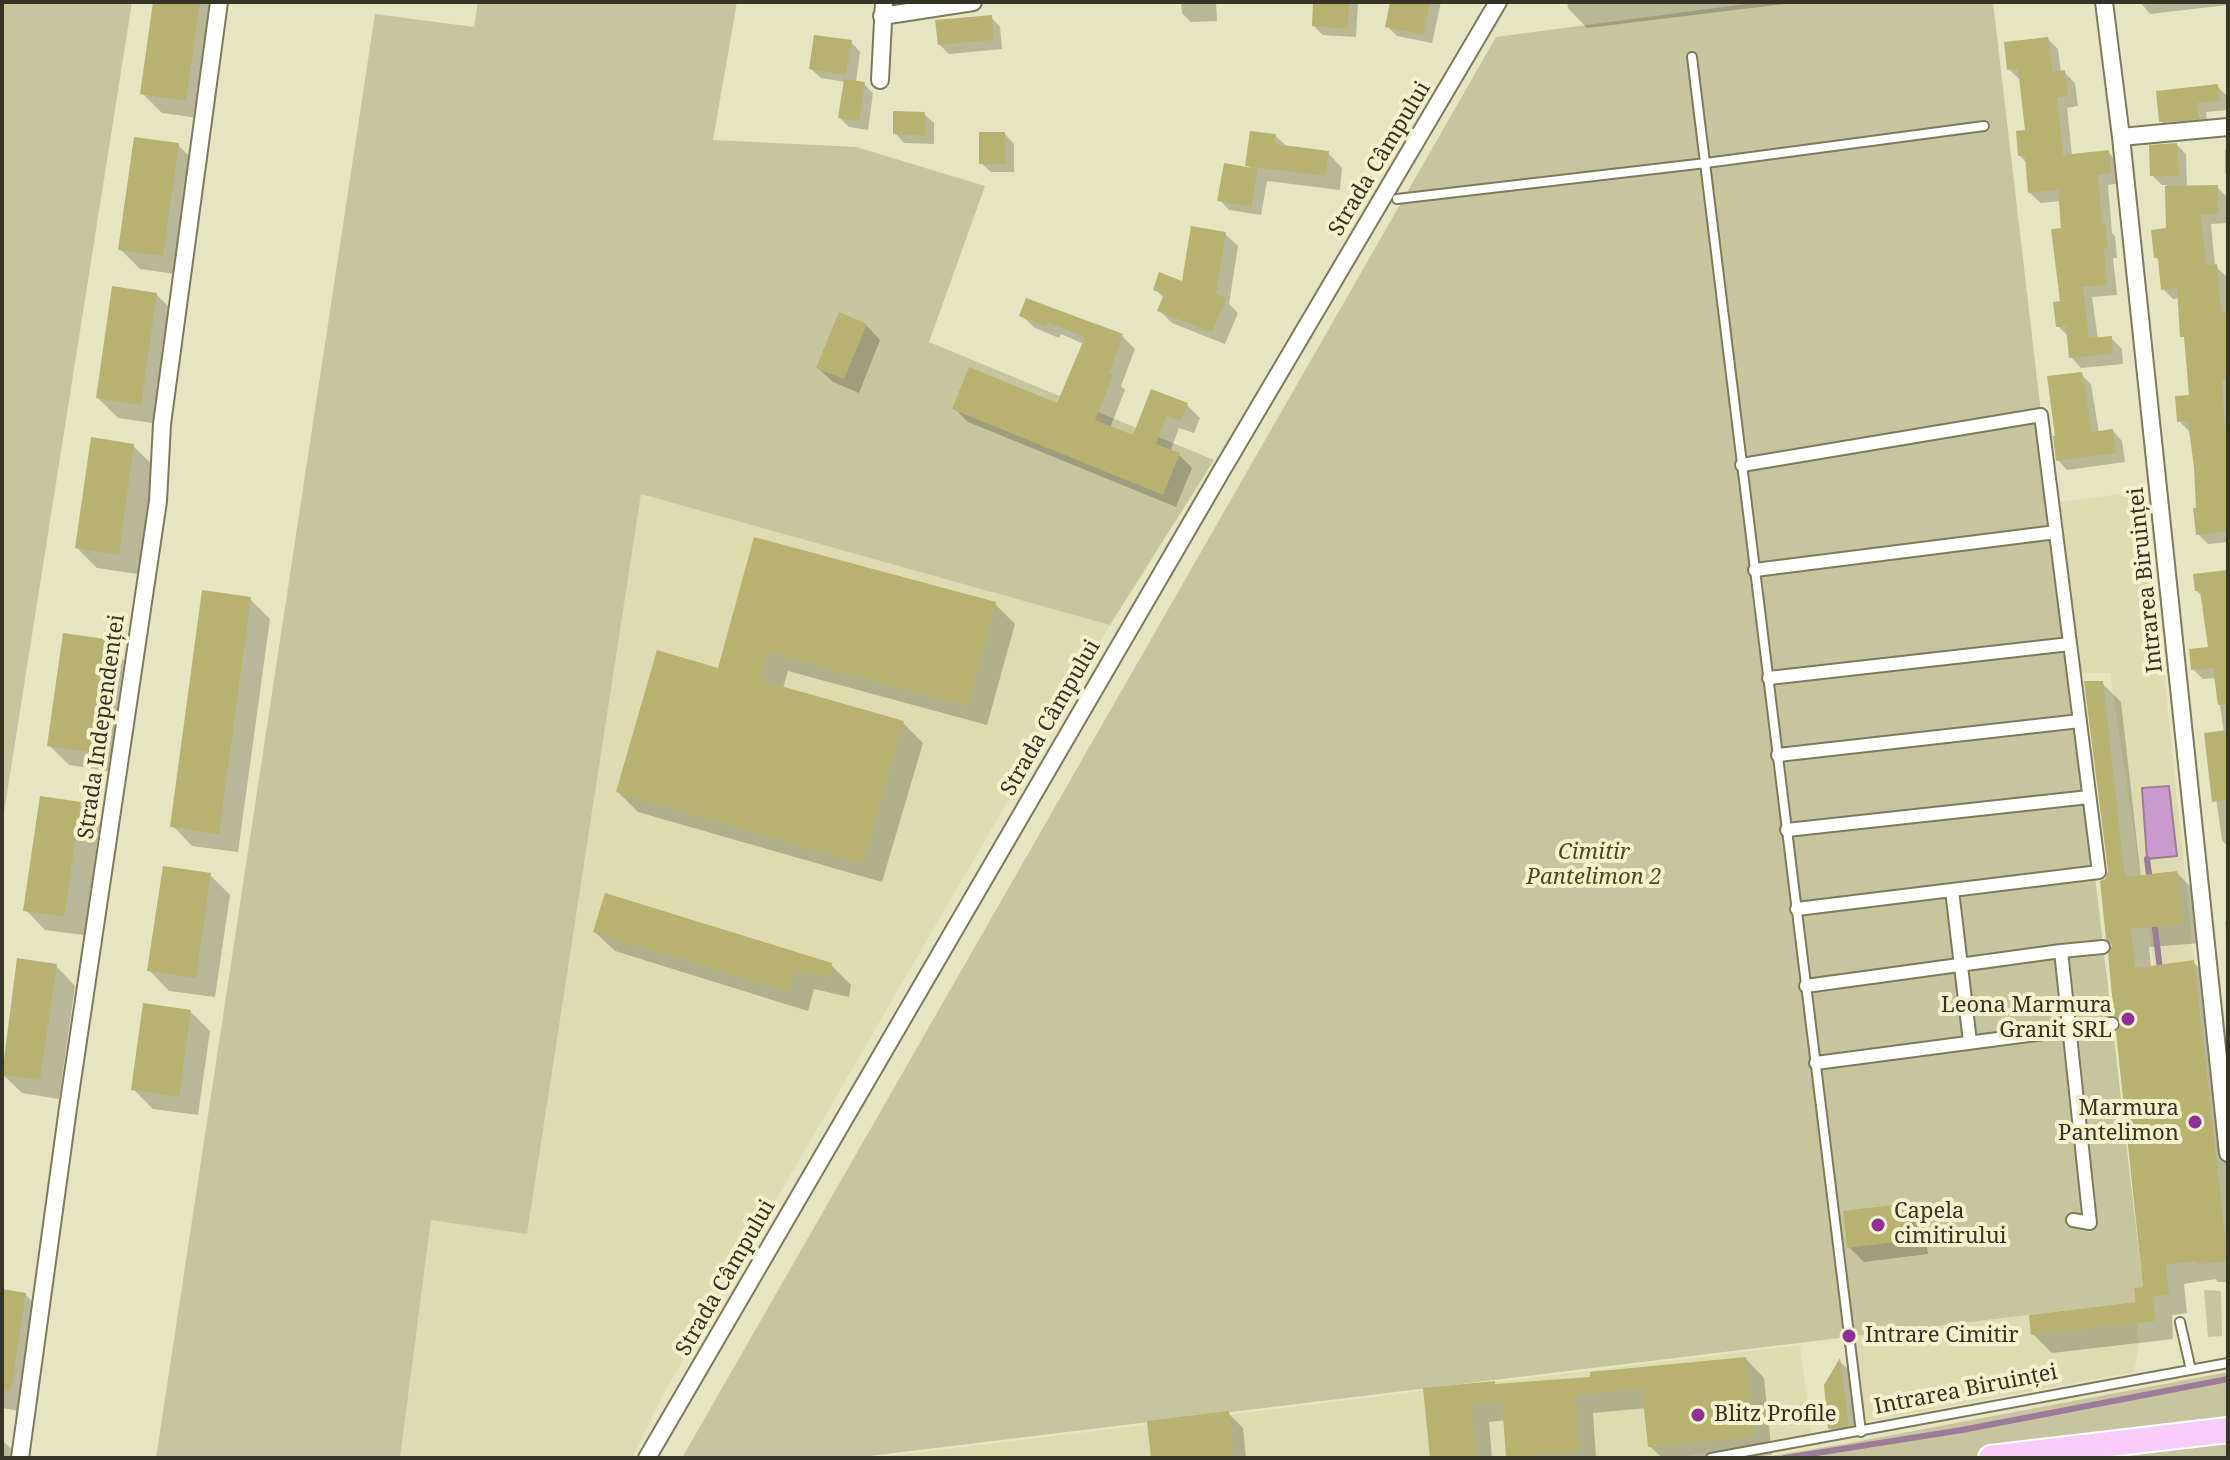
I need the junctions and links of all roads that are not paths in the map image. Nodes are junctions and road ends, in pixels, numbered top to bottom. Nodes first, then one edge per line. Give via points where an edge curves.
1 (219, 2) edge
2 (973, 2) edge
3 (1498, 2) edge
4 (2104, 2) edge
5 (883, 9) edge
6 (1692, 57) dead end
7 (880, 80) dead end
8 (1984, 126) dead end
9 (2228, 127) edge
10 (2121, 137) junction
11 (1706, 163) junction
12 (1397, 199) dead end
13 (1742, 465) junction
14 (2056, 532) junction
15 (1755, 570) junction
16 (2070, 644) junction
17 (1769, 678) junction
18 (2080, 721) junction
19 (1778, 755) junction
20 (2089, 797) junction
21 (1787, 830) junction
22 (1952, 890) junction
23 (1797, 909) junction
24 (2103, 947) dead end
25 (2061, 951) junction
26 (1961, 965) junction
27 (1806, 986) junction
28 (2112, 1024) dead end
29 (2068, 1029) junction
30 (1970, 1042) junction
31 (1816, 1063) junction
32 (2228, 1153) edge
33 (2073, 1220) dead end
34 (2180, 1322) dead end
35 (2228, 1363) edge
36 (2191, 1370) junction
37 (2228, 1430) edge
38 (1861, 1432) junction
39 (20, 1458) edge
40 (647, 1458) edge
41 (1711, 1458) edge
42 (1991, 1458) edge

1 - 39 street, Strada Independenței via 162,424 158,501
2 - 5 street
3 - 40 street, Strada Câmpului
4 - 10 street, Intrarea Biruinței
5 - 7 street
6 - 11 lane
8 - 11 lane
9 - 10 street
10 - 32 street, Intrarea Biruinței
11 - 12 lane
11 - 13 lane
13 - 14 street via 2041,415
13 - 15 lane
14 - 15 street
14 - 16 street
15 - 17 lane
16 - 17 street
16 - 18 street
17 - 19 lane
18 - 19 street
18 - 20 street
19 - 21 lane
20 - 21 street
20 - 22 street via 2099,872
21 - 23 lane
22 - 23 street
22 - 26 street
23 - 27 lane
24 - 25 street
25 - 26 street
25 - 29 street
26 - 27 street
26 - 30 street
27 - 31 lane
28 - 29 street
29 - 30 street
29 - 33 street via 2090,1223
30 - 31 street
31 - 38 lane
34 - 36 lane
35 - 36 lane, Intrarea Biruinței
36 - 38 lane, Intrarea Biruinței
37 - 42 main road
38 - 41 lane, Intrarea Biruinței

